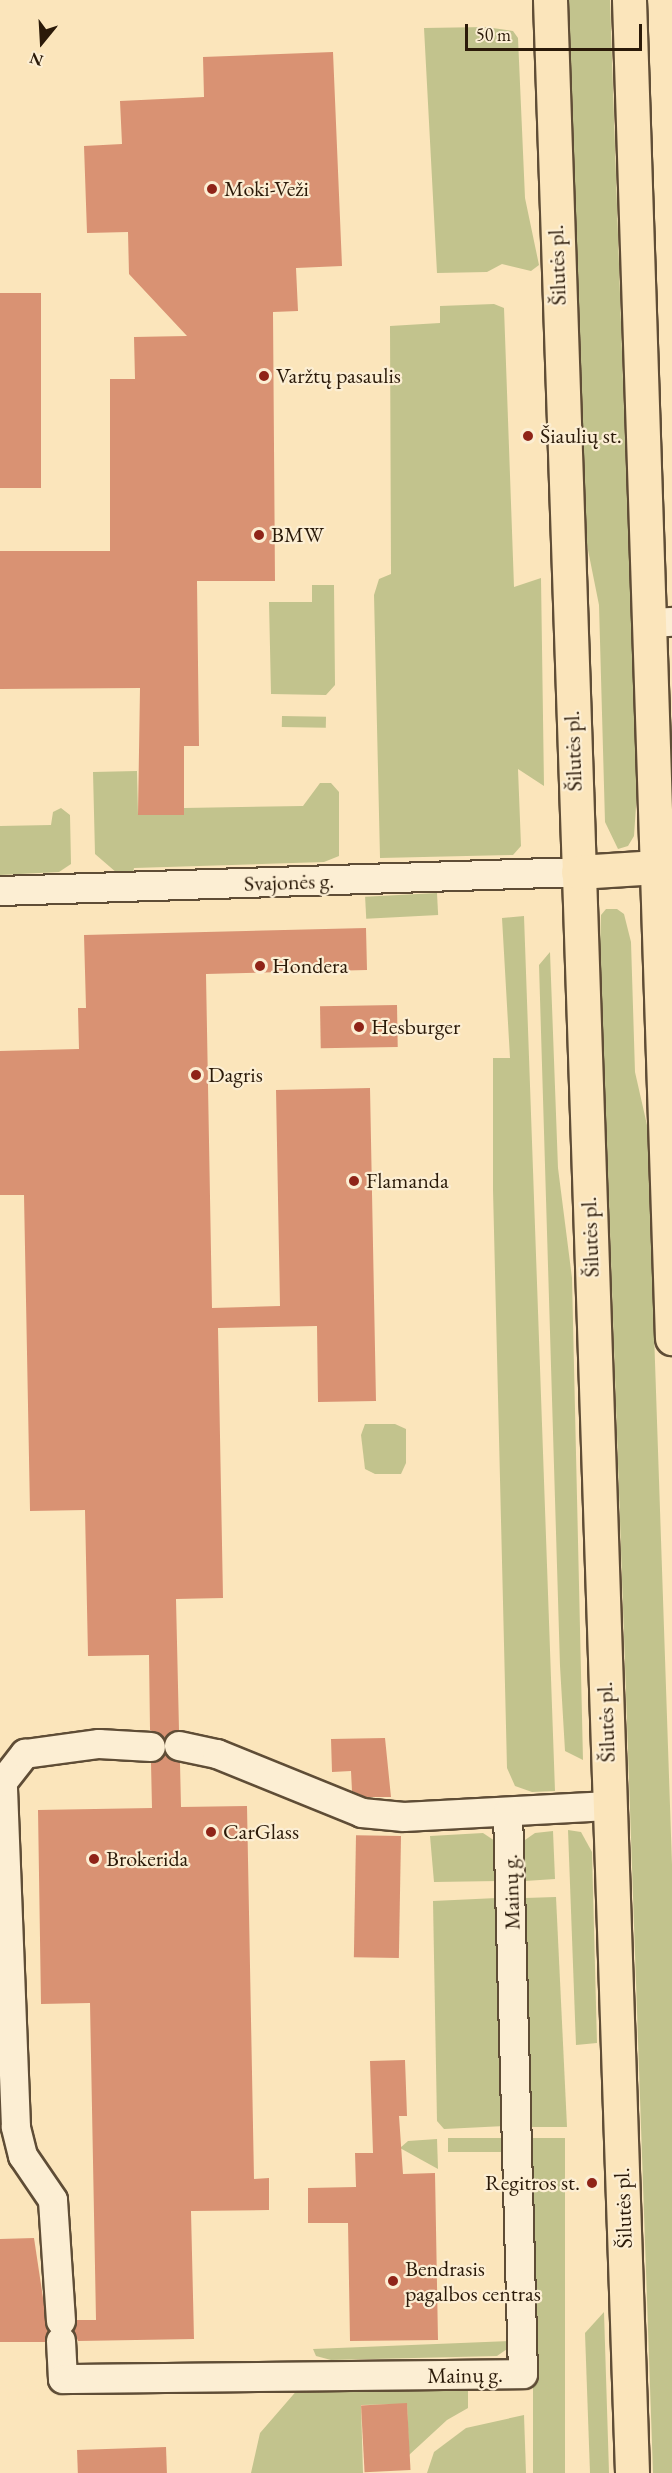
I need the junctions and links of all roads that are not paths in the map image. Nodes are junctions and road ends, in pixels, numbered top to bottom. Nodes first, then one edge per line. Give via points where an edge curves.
1 (550, 0) edge
2 (629, 0) edge
3 (661, 623) edge
4 (657, 867) junction
5 (578, 872) junction
6 (0, 891) edge
7 (672, 1338) edge
8 (179, 1746) dead end
9 (151, 1747) dead end
10 (609, 1806) junction
11 (508, 1813) junction
12 (632, 2473) edge

1 - 5 main road, Šilutės pl.
2 - 3 main road
3 - 4 main road
4 - 5 main road
4 - 7 main road
5 - 6 street, Svajonės g.
5 - 10 main road, Šilutės pl.
8 - 11 street via 217,1754 362,1813 404,1817
9 - 11 street, Mainų g. via 99,1744 25,1754 3,1782 16,2127 23,2156 53,2200 63,2379 523,2374
10 - 11 street
10 - 12 main road, Šilutės pl.

